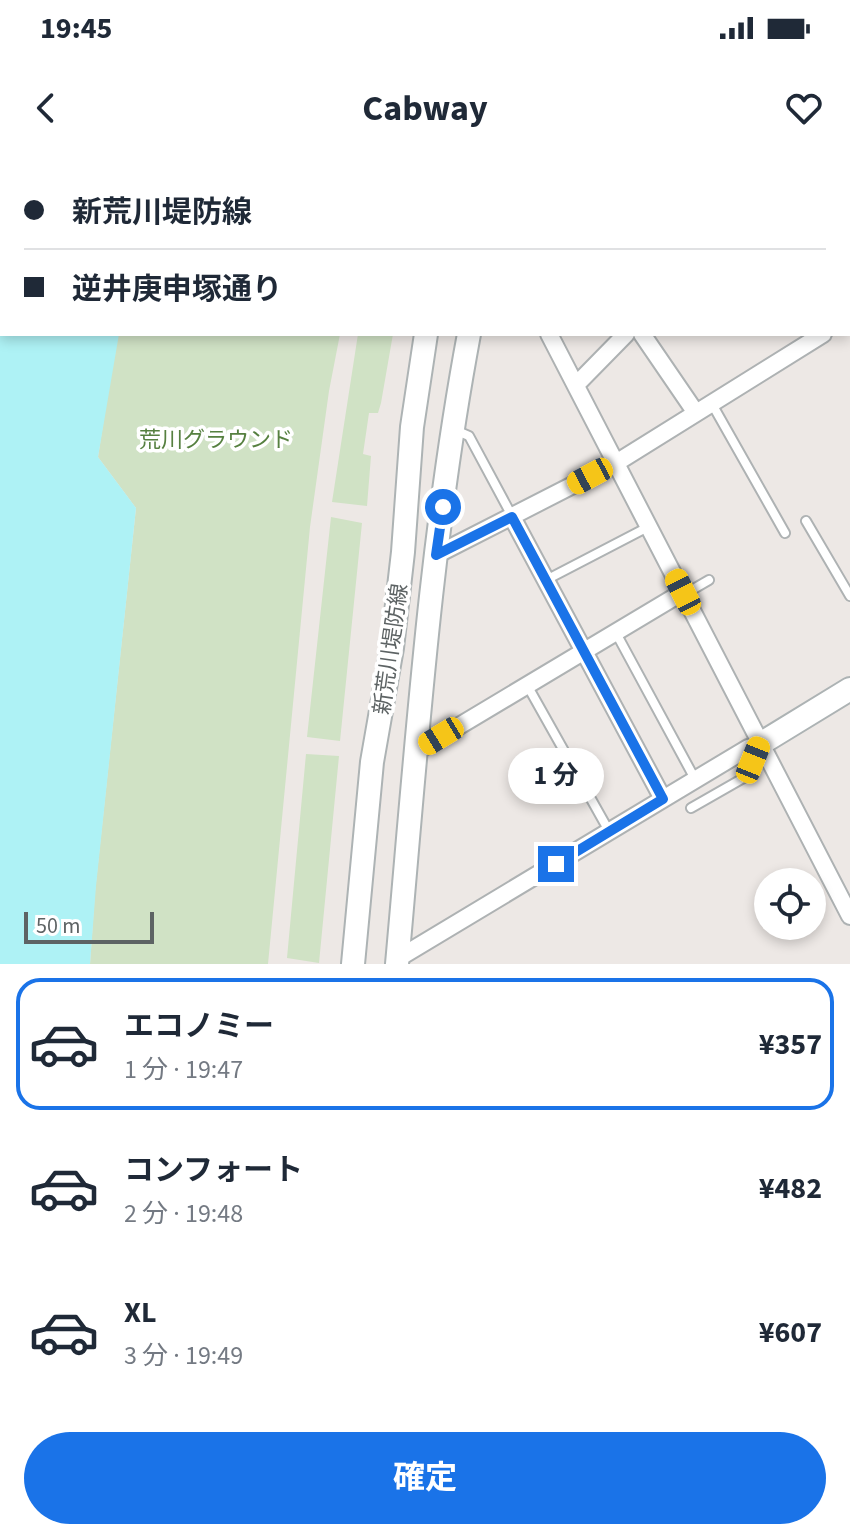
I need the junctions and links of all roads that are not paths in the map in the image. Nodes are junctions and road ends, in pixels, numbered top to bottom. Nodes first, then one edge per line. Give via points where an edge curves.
1 (426, 336) edge
2 (469, 336) edge
3 (550, 336) edge
4 (624, 336) edge
5 (643, 336) edge
6 (812, 337) edge
7 (576, 385) junction
8 (712, 403) junction
9 (696, 413) junction
10 (453, 429) junction
11 (616, 463) junction
12 (512, 517) junction
13 (806, 521) dead end
14 (649, 527) junction
15 (785, 533) dead end
16 (436, 555) junction
17 (546, 580) junction
18 (709, 580) dead end
19 (683, 592) junction
20 (850, 596) edge
21 (616, 632) junction
22 (584, 651) junction
23 (527, 685) junction
24 (850, 689) edge
25 (760, 744) junction
26 (414, 753) junction
27 (695, 780) junction
28 (663, 799) junction
29 (691, 808) dead end
30 (609, 832) junction
31 (850, 916) edge
32 (397, 962) edge
33 (353, 964) edge

1 - 33 main road, 新荒川堤防線 via 394,634 372,762
2 - 10 main road, 新荒川堤防線
3 - 7 street
4 - 7 street
5 - 9 street
6 - 8 street
7 - 11 street
8 - 9 street
8 - 15 lane
9 - 11 street
10 - 12 lane via 469,436
10 - 16 main road, 新荒川堤防線
11 - 12 street
11 - 14 street
12 - 16 street
12 - 17 street
13 - 20 lane
14 - 17 lane
14 - 19 street
16 - 26 main road, 新荒川堤防線
17 - 22 street
18 - 19 lane
19 - 21 street
19 - 25 street
21 - 22 street
21 - 27 lane
22 - 23 street
22 - 28 street
23 - 26 street
23 - 30 lane
24 - 25 main road
25 - 27 street
25 - 29 lane via 747,776
25 - 31 street
26 - 32 main road, 新荒川堤防線
27 - 28 street
28 - 30 street
30 - 32 street

